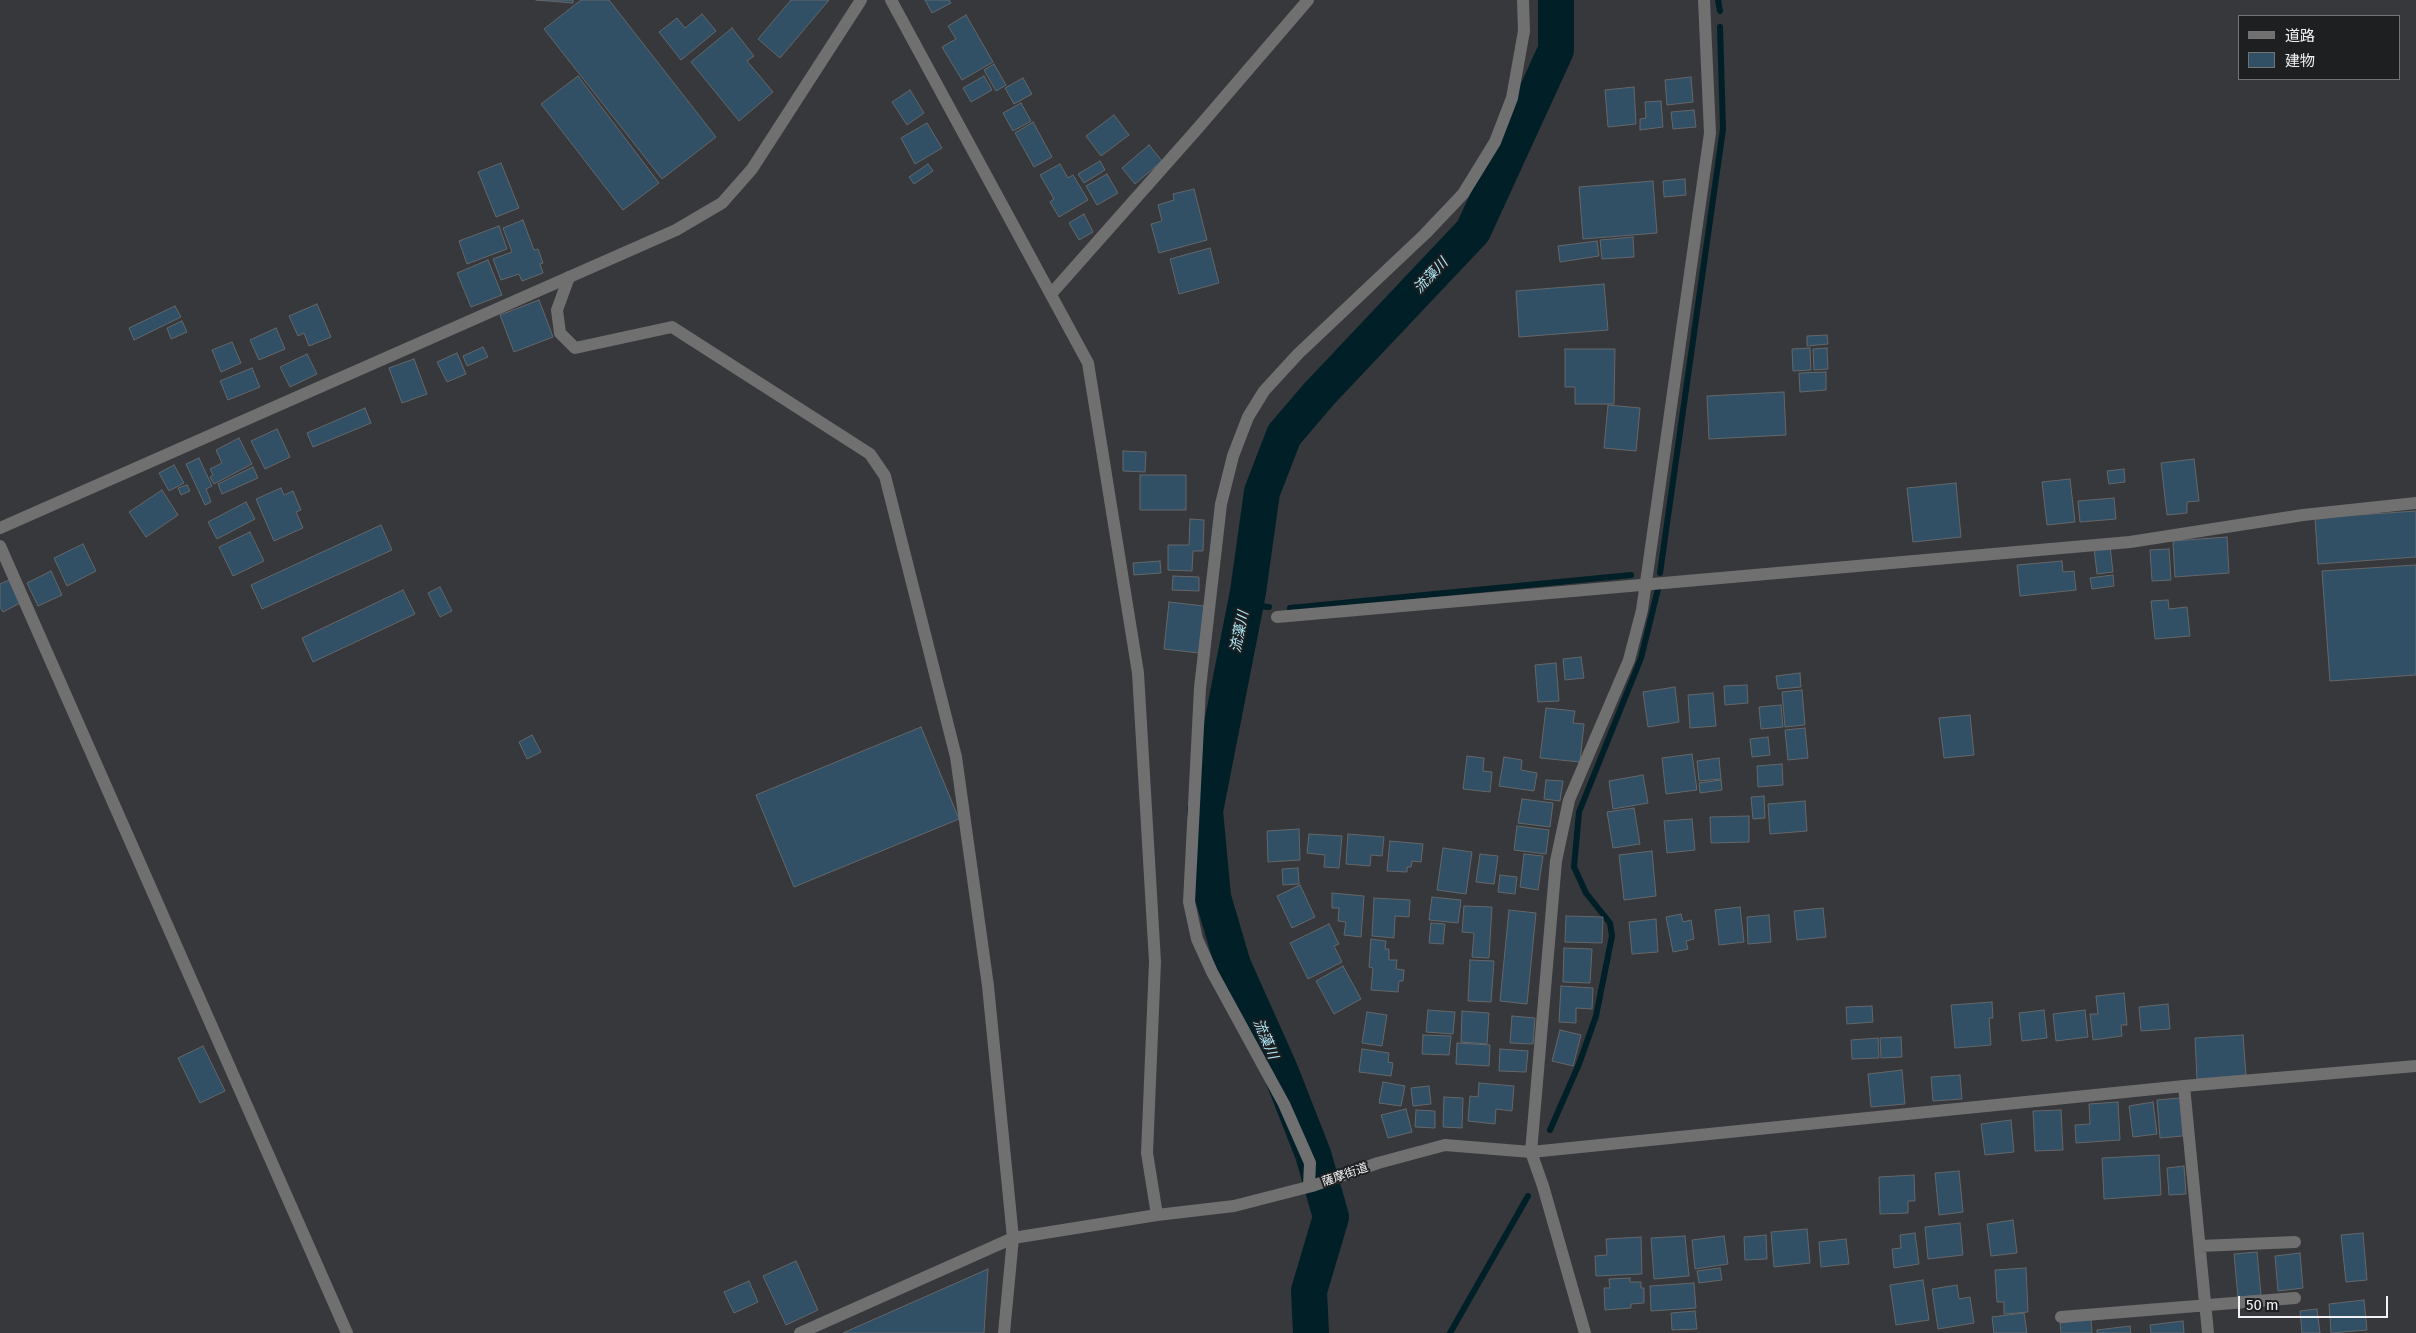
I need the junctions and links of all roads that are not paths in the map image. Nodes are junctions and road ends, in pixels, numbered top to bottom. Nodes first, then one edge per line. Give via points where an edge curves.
1 (861, 0) edge
2 (891, 0) edge
3 (1308, 0) edge
4 (1523, 0) edge
5 (1704, 0) edge
6 (569, 277) junction
7 (1051, 294) junction
8 (2416, 503) edge
9 (0, 528) edge
10 (0, 546) edge
11 (1657, 584) junction
12 (1276, 617) dead end
13 (2416, 1066) edge
14 (2184, 1086) junction
15 (1531, 1152) junction
16 (1311, 1186) junction
17 (1157, 1215) junction
18 (1013, 1238) junction
19 (2295, 1242) dead end
20 (2200, 1246) junction
21 (2295, 1298) dead end
22 (2206, 1305) junction
23 (2061, 1317) dead end
24 (347, 1333) edge
25 (800, 1333) edge
26 (1004, 1333) edge
27 (1585, 1333) edge
28 (2208, 1333) edge

1 - 6 street via 752,169 722,203 676,230
2 - 7 street
3 - 7 street
4 - 16 street via 1524,31 1512,98 1495,142 1463,194 1264,391 1248,417 1233,456 1221,504 1200,688 1189,902 1198,939 1212,972 1284,1104 1310,1162
5 - 11 street via 1710,133
6 - 9 street
6 - 18 street via 557,310 560,333 575,348 672,327 870,454 885,476 956,757 988,986
7 - 17 street via 1088,363 1138,673 1155,962 1147,1153
8 - 11 street via 2303,514 2130,542
10 - 24 street
11 - 12 street
11 - 15 street via 1642,610 1629,660 1569,800 1558,852
13 - 14 street, 薩摩街道
14 - 15 street, 薩摩街道
14 - 20 street
15 - 16 street, 薩摩街道 via 1445,1145
15 - 27 street
16 - 17 street, 薩摩街道 via 1234,1206
17 - 18 street, 薩摩街道
18 - 25 street, 薩摩街道
18 - 26 street
19 - 20 street
20 - 22 street
21 - 22 street
22 - 23 street
22 - 28 street

